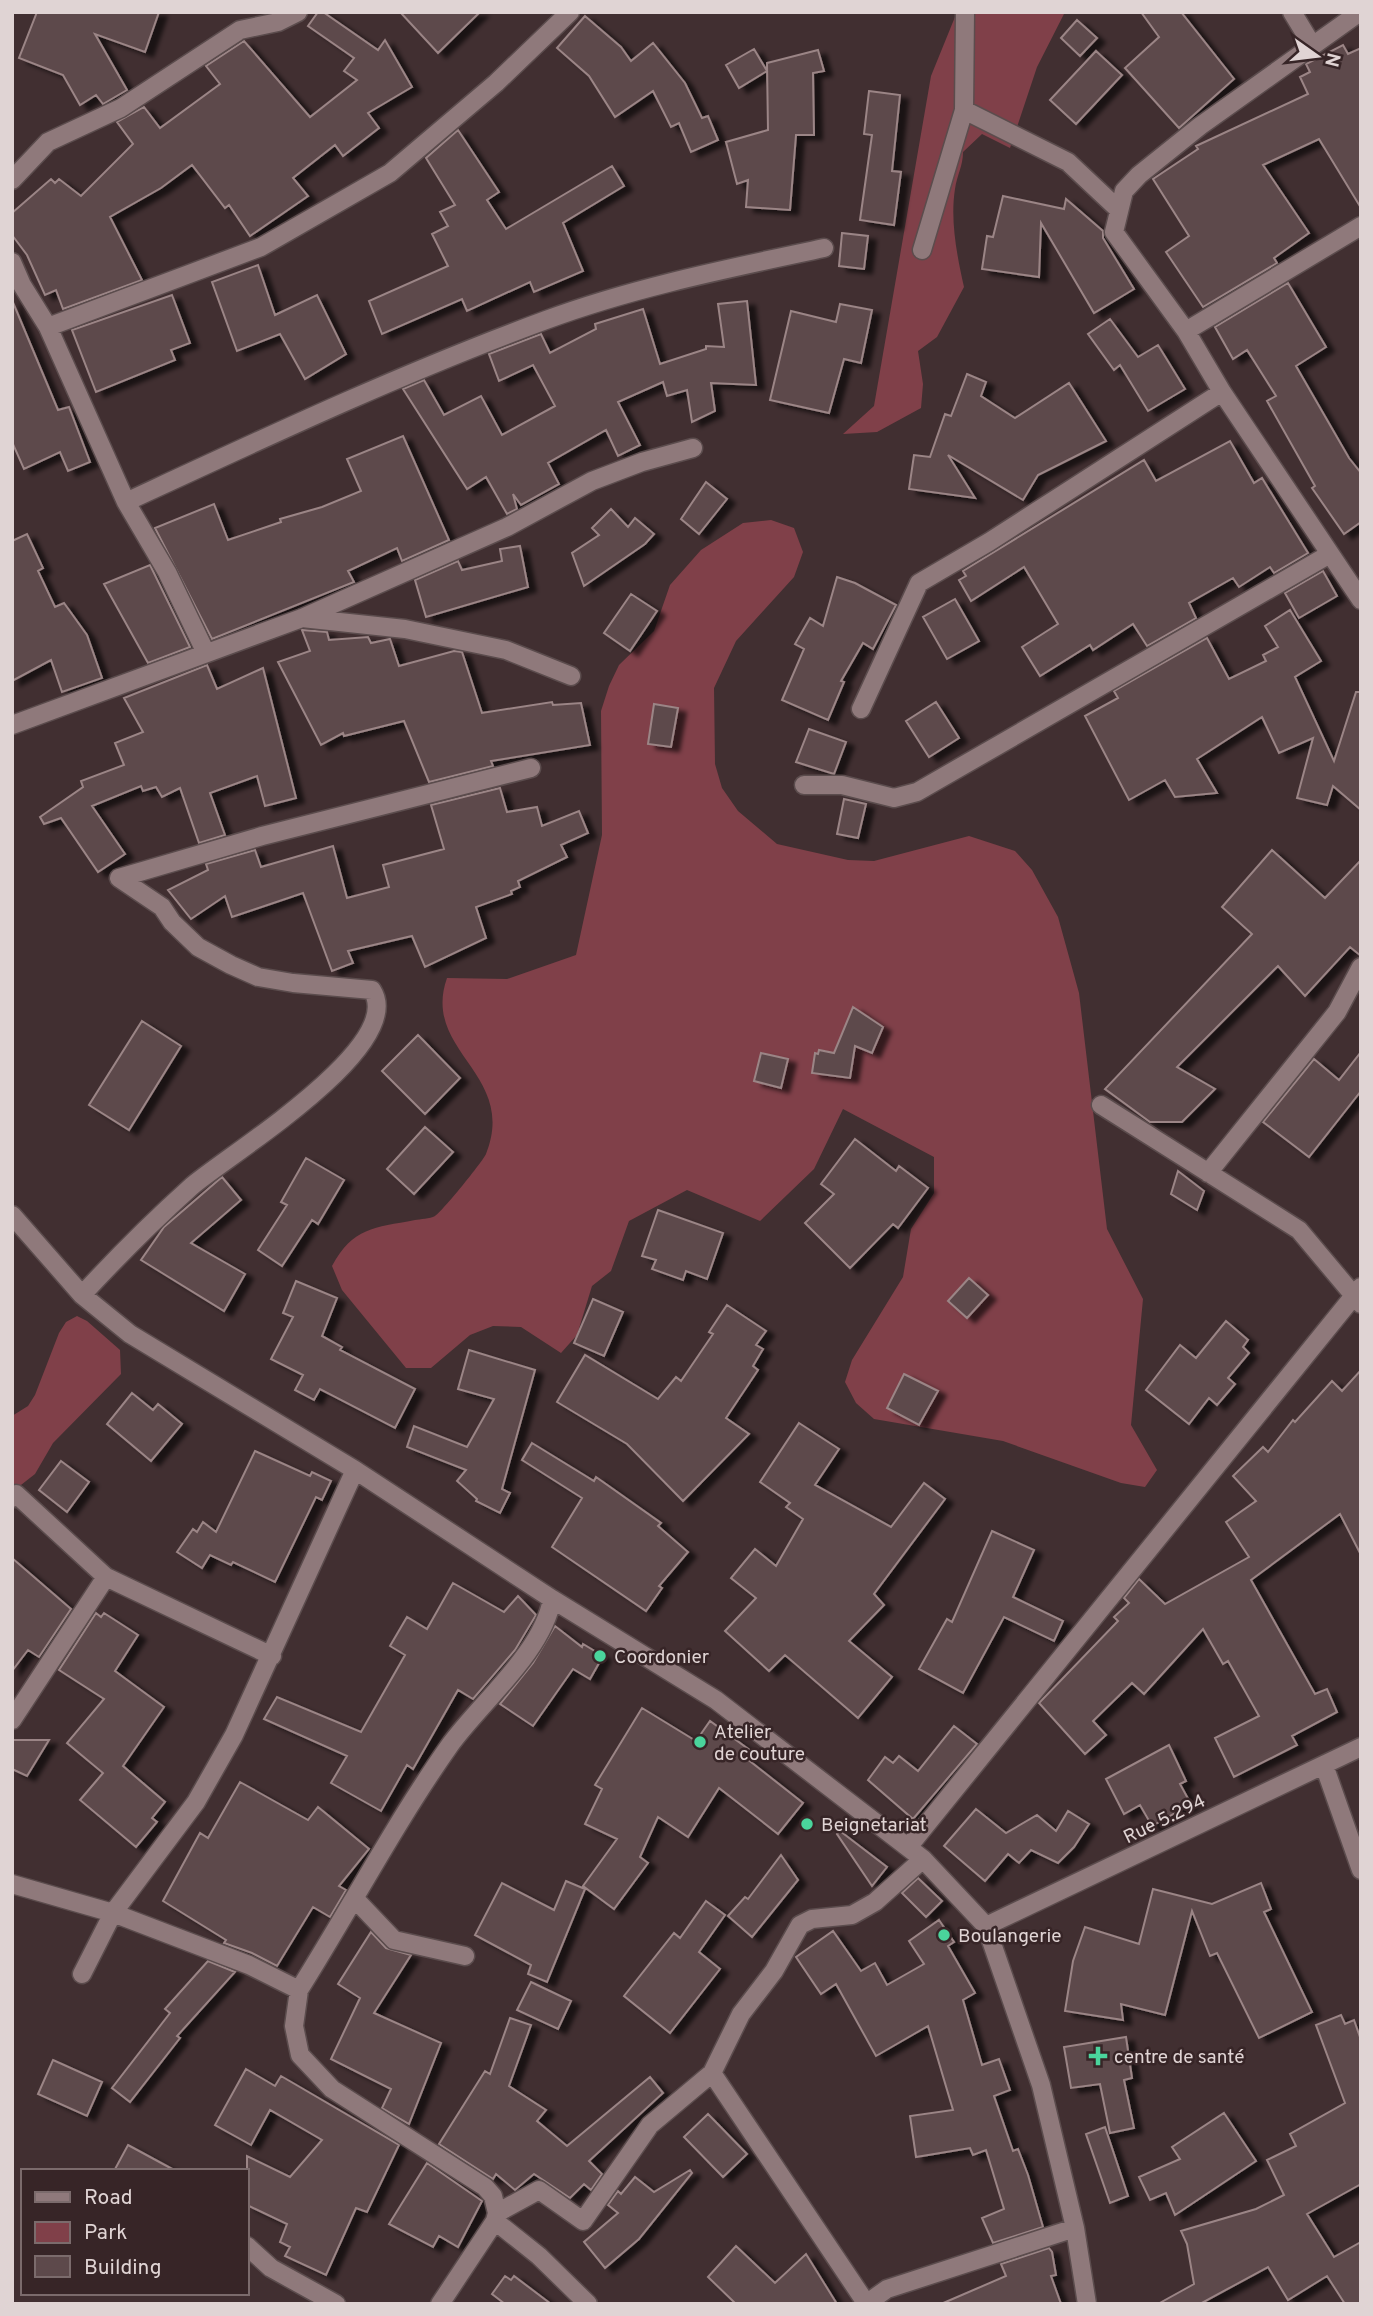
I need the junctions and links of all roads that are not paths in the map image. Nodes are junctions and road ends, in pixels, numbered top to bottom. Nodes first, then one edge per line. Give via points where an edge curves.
1 (298, 12) edge
2 (570, 12) edge
3 (965, 12) edge
4 (1292, 12) edge
5 (1360, 12) edge
6 (272, 17) edge
7 (1312, 45) junction
8 (964, 110) junction
9 (12, 180) edge
10 (1118, 209) junction
11 (1361, 226) edge
12 (824, 248) dead end
13 (922, 250) dead end
14 (12, 262) edge
15 (48, 327) junction
16 (1186, 331) junction
17 (1222, 393) junction
18 (693, 448) dead end
19 (126, 502) junction
20 (1330, 554) junction
21 (1361, 600) edge
22 (302, 618) junction
23 (205, 651) junction
24 (571, 676) dead end
25 (861, 709) dead end
26 (12, 725) edge
27 (531, 768) dead end
28 (804, 785) dead end
29 (1361, 967) edge
30 (1101, 1105) dead end
31 (1208, 1173) junction
32 (12, 1215) edge
33 (82, 1295) junction
34 (1359, 1296) edge
35 (355, 1470) junction
36 (12, 1498) edge
37 (106, 1577) junction
38 (552, 1599) junction
39 (272, 1656) junction
40 (12, 1720) edge
41 (1361, 1747) edge
42 (1324, 1765) junction
43 (909, 1846) junction
44 (923, 1859) junction
45 (1361, 1870) edge
46 (12, 1884) edge
47 (356, 1900) junction
48 (113, 1913) junction
49 (986, 1926) junction
50 (465, 1955) dead end
51 (82, 1974) dead end
52 (299, 1990) junction
53 (712, 2073) junction
54 (496, 2217) junction
55 (1075, 2228) junction
56 (248, 2247) edge
57 (866, 2303) edge
58 (336, 2304) edge
59 (440, 2304) edge
60 (588, 2304) edge
61 (1087, 2304) edge

1 - 6 street
2 - 15 street via 496,83 390,173 261,247
3 - 8 street
4 - 7 street
5 - 7 street
6 - 9 street via 240,30 121,108 48,142
7 - 10 street via 1139,175 1124,191
8 - 10 street via 1068,162
8 - 13 street
10 - 16 street via 1114,232
11 - 16 street
12 - 19 street via 693,277 547,319 340,403
14 - 15 street
15 - 19 street
16 - 17 street
17 - 20 street
17 - 25 street via 919,583
18 - 22 street via 592,481 507,527
19 - 23 street
20 - 21 street
20 - 28 street via 917,792 894,798 842,785
22 - 23 street
22 - 24 street via 405,629 506,650
23 - 26 street
27 - 33 street via 262,836 119,878 162,907 198,947 231,965 258,977 327,988 372,989 378,1009 375,1021 338,1070 297,1108 195,1184 140,1233
29 - 31 street via 1336,1012
30 - 31 street
31 - 34 street via 1299,1230
32 - 33 street
33 - 35 street via 130,1334
34 - 43 street
35 - 38 street
35 - 39 street
36 - 37 street via 16,1494
37 - 39 street
37 - 40 street
38 - 43 street via 716,1700
38 - 47 street via 549,1617 492,1699 452,1743
39 - 48 street via 196,1802
41 - 42 street, Rue 5.294
42 - 45 street
42 - 49 street, Rue 5.294
43 - 44 street
44 - 49 street
44 - 53 street via 875,1902 852,1915 812,1919 800,1925 774,1971 741,2014
46 - 48 street
47 - 50 street via 394,1940
47 - 52 street
48 - 51 street
48 - 52 street via 249,1965
49 - 55 street via 1041,2085
52 - 54 street via 294,2026 300,2055 332,2089 485,2187
53 - 54 street via 650,2125 583,2221 538,2190
53 - 57 street
54 - 59 street
54 - 60 street
55 - 57 street via 887,2289
55 - 61 street
56 - 58 street via 271,2268

